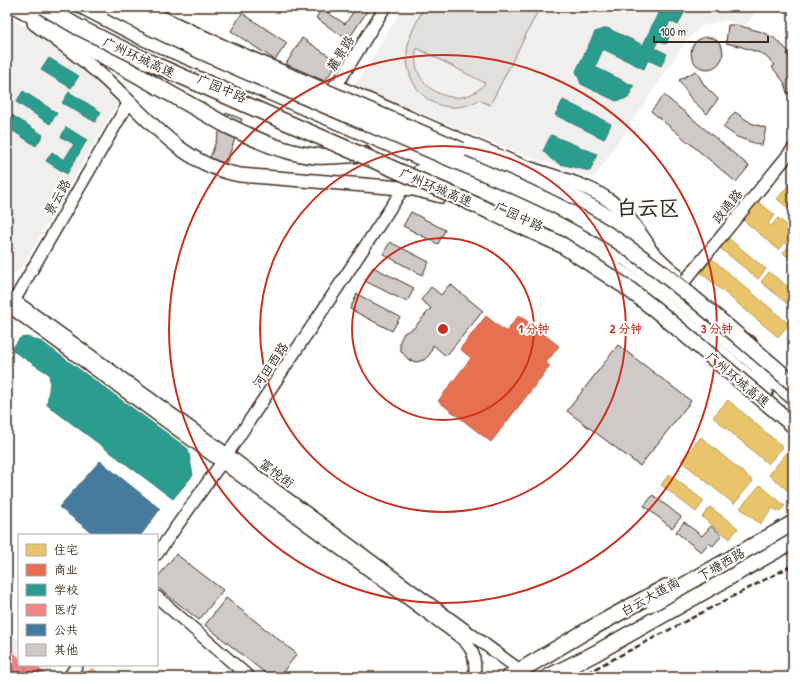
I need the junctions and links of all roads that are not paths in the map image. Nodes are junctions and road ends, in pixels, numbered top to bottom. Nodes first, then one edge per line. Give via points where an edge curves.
1 (16, 7) edge
2 (34, 7) edge
3 (44, 7) edge
4 (57, 7) edge
5 (111, 7) edge
6 (119, 7) edge
7 (136, 7) edge
8 (155, 7) edge
9 (385, 7) edge
10 (86, 8) edge
11 (148, 22) junction
12 (142, 37) junction
13 (155, 59) junction
14 (335, 86) junction
15 (328, 100) junction
16 (129, 102) junction
17 (321, 115) junction
18 (430, 144) junction
19 (793, 149) edge
20 (373, 153) junction
21 (458, 174) junction
22 (403, 189) junction
23 (466, 192) junction
24 (481, 213) junction
25 (553, 216) junction
26 (622, 256) junction
27 (660, 262) junction
28 (601, 277) junction
29 (684, 282) junction
30 (634, 283) junction
31 (679, 300) junction
32 (9, 306) edge
33 (746, 335) junction
34 (759, 368) junction
35 (793, 375) edge
36 (793, 383) edge
37 (793, 397) edge
38 (791, 425) edge
39 (225, 458) junction
40 (793, 517) edge
41 (793, 523) edge
42 (793, 532) edge
43 (793, 541) edge
44 (158, 553) edge
45 (158, 598) edge
46 (655, 606) junction
47 (76, 666) edge
48 (515, 674) edge
49 (69, 677) edge
50 (249, 677) edge
51 (475, 677) edge
52 (540, 677) edge
53 (548, 677) edge

1 - 16 main road via 86,62
1 - 20 highway via 224,124 272,146 314,156 334,157
2 - 13 highway via 96,42 113,49
3 - 38 highway, 广州环城高速, bridge via 151,63 476,205 562,246 626,287 656,310
4 - 13 main road, 广园中路
5 - 36 highway, bridge via 212,56 510,185 589,223 657,269
6 - 11 main road
7 - 27 highway, bridge via 222,47 550,188 601,213 631,233
8 - 11 street
9 - 14 street, 麓景路
10 - 12 highway, 广园中路
11 - 12 street
11 - 15 main road
12 - 17 highway, 广园中路
13 - 20 highway, 广园中路
14 - 15 street, 麓景路
14 - 27 main road via 520,165 601,195 622,210 633,222
15 - 17 street, 麓景路
15 - 18 main road
16 - 22 main road via 182,150 217,169 240,175
16 - 32 street, 景云路
17 - 21 highway, 广园中路
18 - 21 main road
18 - 25 main road via 511,181
19 - 29 street, 政通路
20 - 22 main road
20 - 23 highway, 广园中路
21 - 25 highway, 广园中路
22 - 24 main road via 435,194
22 - 39 street, 河田西路
23 - 24 main road
23 - 30 highway, 广园中路 via 566,239
24 - 28 main road via 546,244
25 - 26 highway, 广园中路
26 - 27 highway
26 - 31 main road, 广园中路
27 - 29 highway
27 - 31 main road
28 - 30 main road
28 - 38 main road
29 - 33 highway
30 - 38 highway, 广园中路 via 767,394
31 - 34 main road, 广园中路
32 - 39 street, 富悦街
33 - 34 highway
33 - 35 main road
34 - 37 highway, 广园中路
39 - 44 street, 河田西路
39 - 48 street, 富悦街 via 489,648
39 - 51 street, 富悦街 via 460,637 472,648
40 - 48 highway, 白云大道南 via 588,630
41 - 46 highway, 下塘西路, bridge
42 - 46 highway, 下塘西路
43 - 53 highway, 白云大道南 via 594,654
45 - 50 street
46 - 48 highway, 下塘西路
46 - 52 highway, 下塘西路
47 - 49 street

